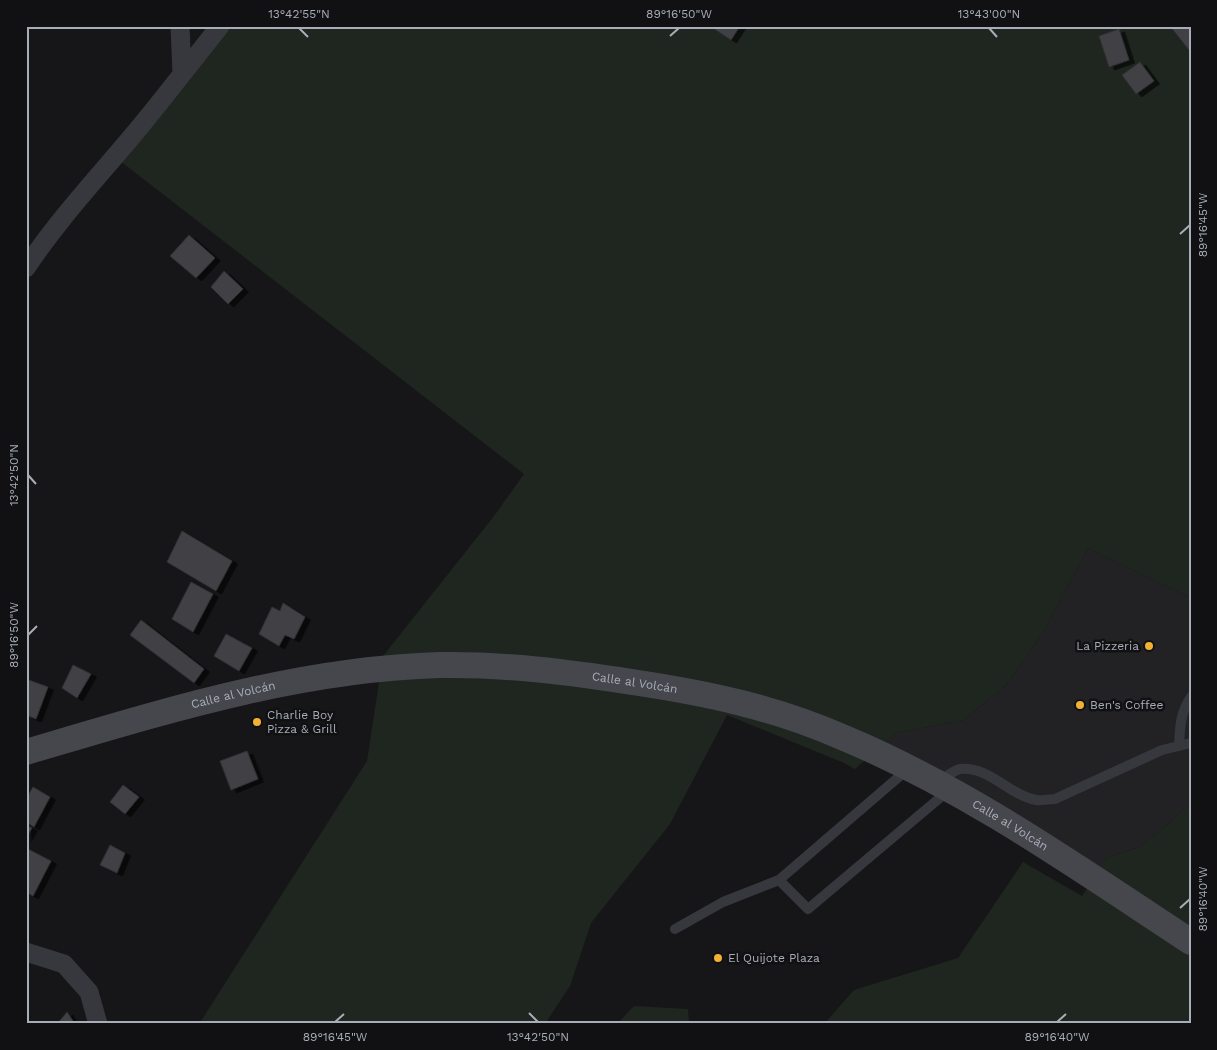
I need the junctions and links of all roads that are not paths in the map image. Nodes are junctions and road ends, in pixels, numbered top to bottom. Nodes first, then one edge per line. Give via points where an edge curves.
1 (180, 26) edge
2 (220, 26) edge
3 (182, 74) junction
4 (26, 268) edge
5 (1191, 697) edge
6 (1191, 744) edge
7 (1179, 746) junction
8 (26, 752) edge
9 (908, 768) junction
10 (943, 786) junction
11 (779, 880) junction
12 (675, 929) dead end
13 (1191, 942) edge
14 (26, 952) edge
15 (98, 1024) edge

1 - 3 street
2 - 3 street
3 - 4 street
5 - 7 lane via 1184,707
6 - 7 lane
7 - 10 lane via 1162,750 1055,799 1037,800 1020,795 976,770 959,769
8 - 9 street, Calle al Volcán via 144,722 250,689 356,671 488,665 588,675 744,703 821,728
9 - 10 street, Calle al Volcán
9 - 11 lane
10 - 11 lane via 808,909
10 - 13 street, Calle al Volcán via 1053,852
11 - 12 lane via 722,902
14 - 15 street via 64,964 89,992

